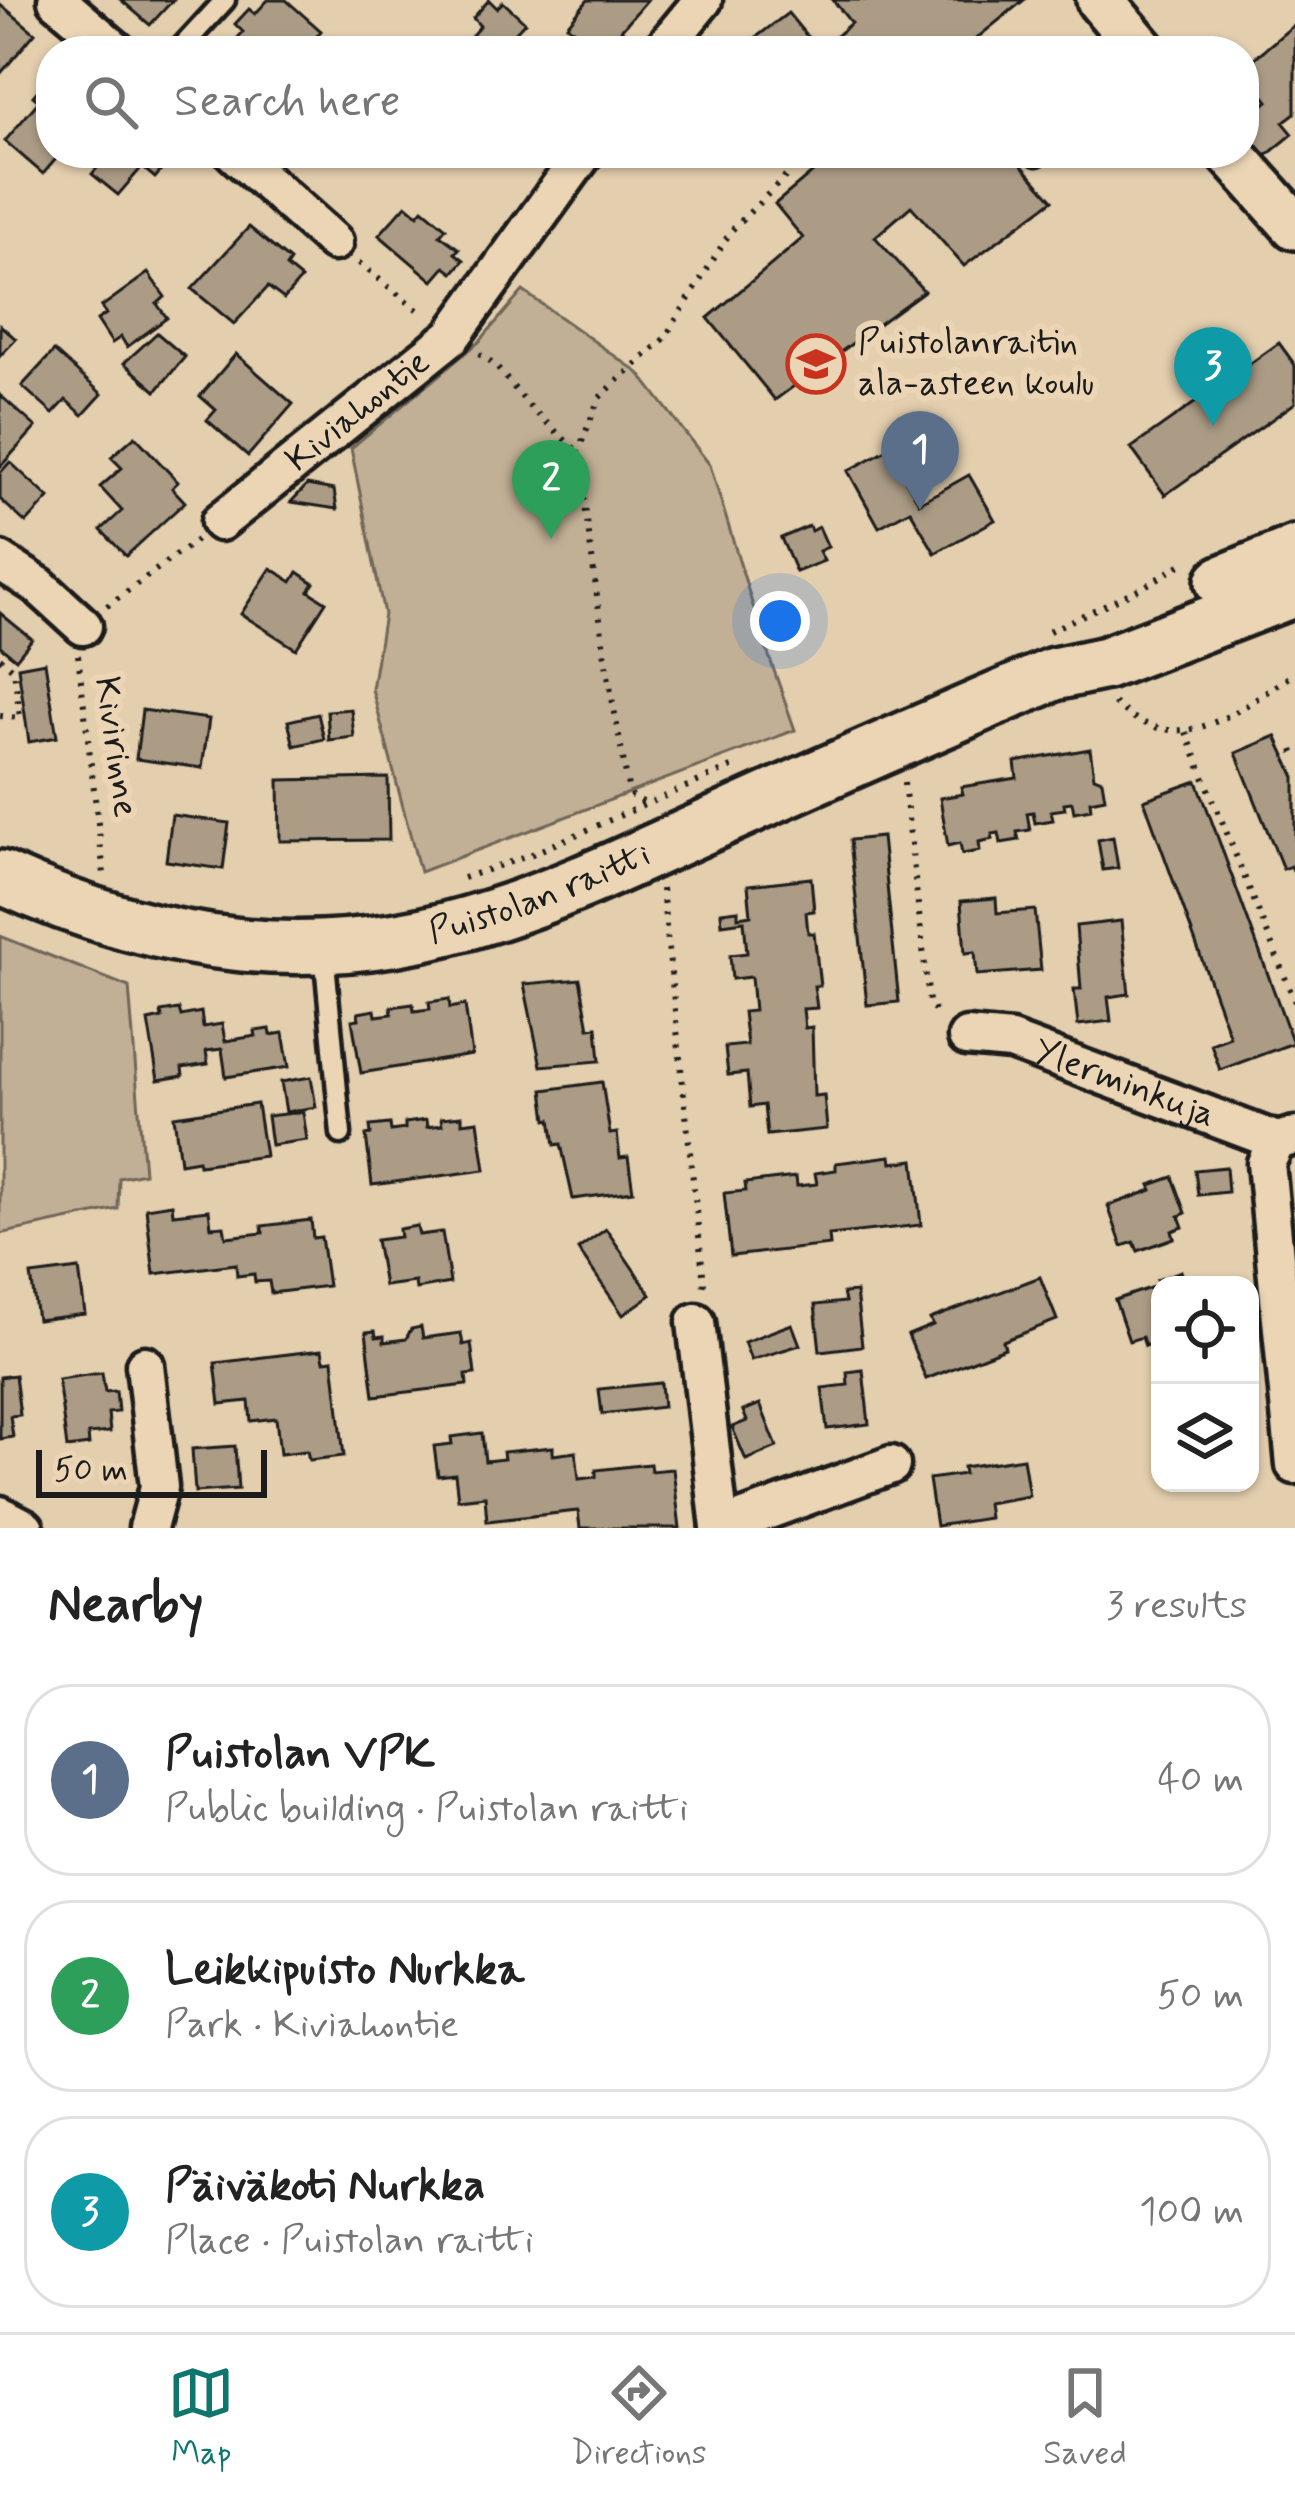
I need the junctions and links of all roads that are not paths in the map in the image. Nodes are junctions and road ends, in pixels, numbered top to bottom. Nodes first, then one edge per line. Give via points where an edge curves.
1 (57, 0) edge
2 (225, 0) edge
3 (703, 0) edge
4 (1100, 0) edge
5 (99, 36) edge
6 (192, 36) edge
7 (673, 36) edge
8 (1130, 36) edge
9 (251, 168) edge
10 (573, 168) edge
11 (1243, 168) edge
12 (1295, 226) edge
13 (334, 242) road end
14 (220, 522) road end
15 (1295, 552) edge
16 (0, 560) edge
17 (1295, 590) edge
18 (83, 626) road end
19 (1050, 653) junction
20 (0, 877) edge
21 (323, 947) junction
22 (952, 1026) road end
23 (341, 1134) dead end
24 (1286, 1138) edge
25 (696, 1322) road end
26 (145, 1365) dead end
27 (891, 1465) dead end
28 (1295, 1465) edge
29 (0, 1515) edge
30 (25, 1528) edge
31 (148, 1528) edge
32 (720, 1528) edge

1 - 5 street
2 - 6 lane
3 - 7 street
4 - 8 street
9 - 13 street
10 - 14 street, Kiviahontie via 452,336
11 - 12 street
15 - 19 main road, Puistolan raitti via 1094,642
16 - 18 street
17 - 19 main road, Puistolan raitti via 1106,663
19 - 21 main road, Puistolan raitti via 663,846 496,915
20 - 21 main road, Puistolan raitti via 110,922 194,942
21 - 23 lane
22 - 24 street, Ylerminkuja
24 - 28 street via 1266,1163
25 - 32 street
26 - 31 street via 159,1486
27 - 32 street
29 - 30 street

